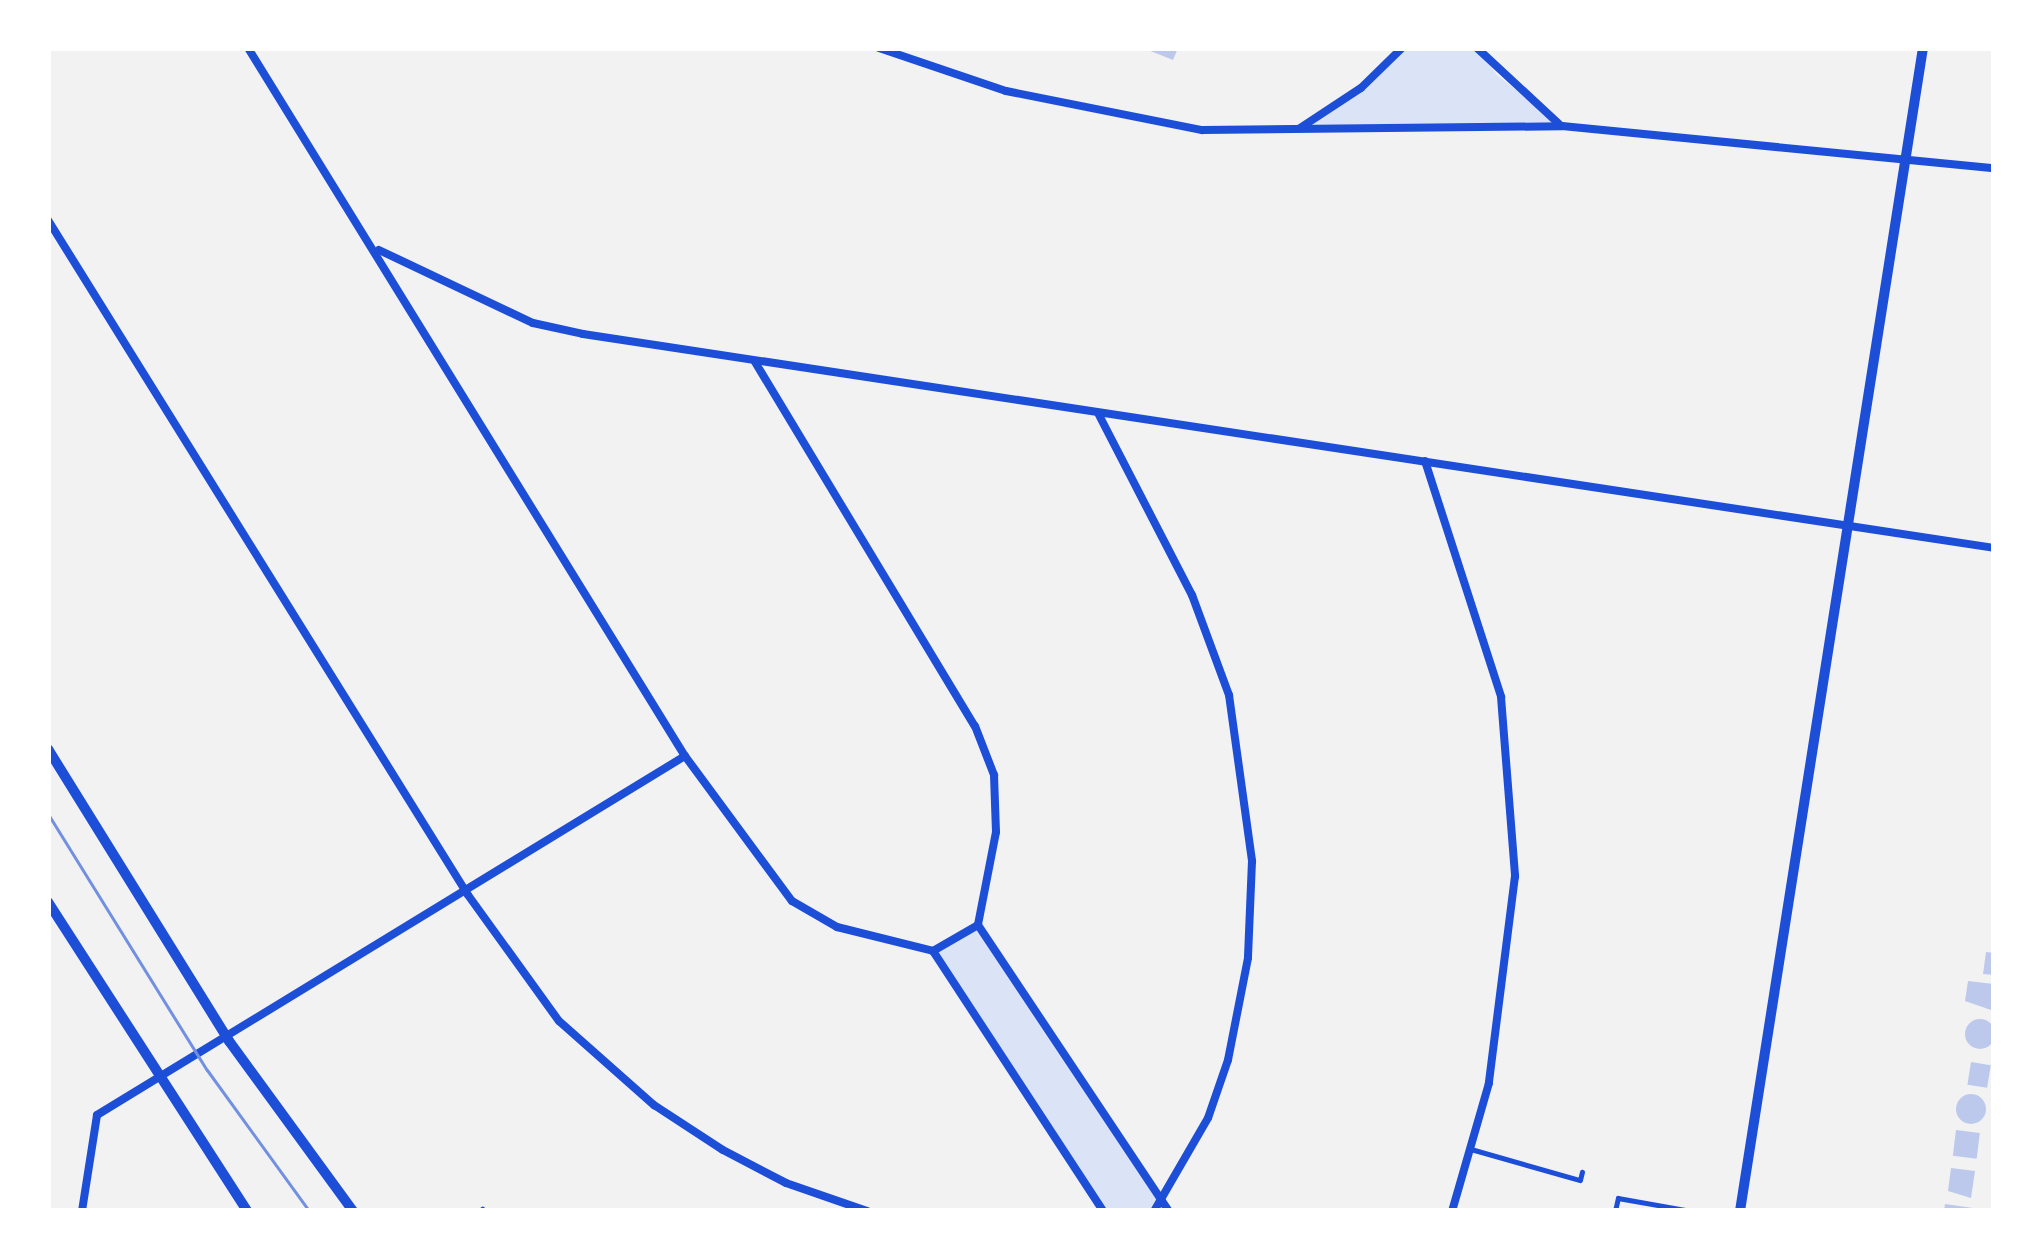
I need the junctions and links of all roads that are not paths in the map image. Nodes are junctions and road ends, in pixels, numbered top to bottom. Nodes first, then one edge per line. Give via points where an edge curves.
1 (248, 48) edge
2 (879, 48) edge
3 (1402, 48) edge
4 (1477, 48) edge
5 (1924, 48) edge
6 (1562, 126) junction
7 (1298, 129) junction
8 (1907, 157) junction
9 (1994, 168) edge
10 (48, 220) edge
11 (379, 250) junction
12 (754, 361) junction
13 (1098, 414) junction
14 (1425, 461) junction
15 (1850, 525) junction
16 (1994, 548) edge
17 (48, 749) edge
18 (686, 756) junction
19 (468, 895) junction
20 (48, 902) edge
21 (978, 925) junction
22 (933, 951) junction
23 (229, 1041) junction
24 (158, 1080) junction
25 (1472, 1149) junction
26 (1582, 1172) dead end
27 (1167, 1208) edge
28 (82, 1211) edge
29 (247, 1211) edge
30 (353, 1211) edge
31 (868, 1211) edge
32 (1103, 1211) edge
33 (1154, 1211) edge
34 (1452, 1211) edge
35 (1616, 1211) edge
36 (1692, 1211) edge
37 (1740, 1211) edge

1 - 11 street
2 - 7 street via 1093,111 1202,130
3 - 7 street via 1361,88
4 - 6 street via 1497,75
5 - 8 main road
6 - 7 street
6 - 8 street
8 - 9 street
8 - 15 main road
10 - 19 street
11 - 12 street via 533,322
11 - 18 street
12 - 13 street
12 - 21 street via 975,726 994,775 996,832
13 - 14 street
13 - 27 street via 1192,595 1229,695 1252,861 1248,958 1228,1060
14 - 15 street
14 - 25 street via 1496,677 1510,788 1511,947
15 - 16 street
15 - 37 main road
17 - 23 main road
18 - 19 street
18 - 22 street via 792,901 837,927
19 - 23 street
19 - 31 street via 559,1021 654,1105 786,1184
20 - 24 main road
21 - 22 street
21 - 27 street
22 - 32 street
23 - 24 street
23 - 30 main road
24 - 28 street via 97,1115
24 - 29 main road
25 - 26 lane via 1580,1180
25 - 34 street
27 - 33 street
35 - 36 lane via 1618,1198

